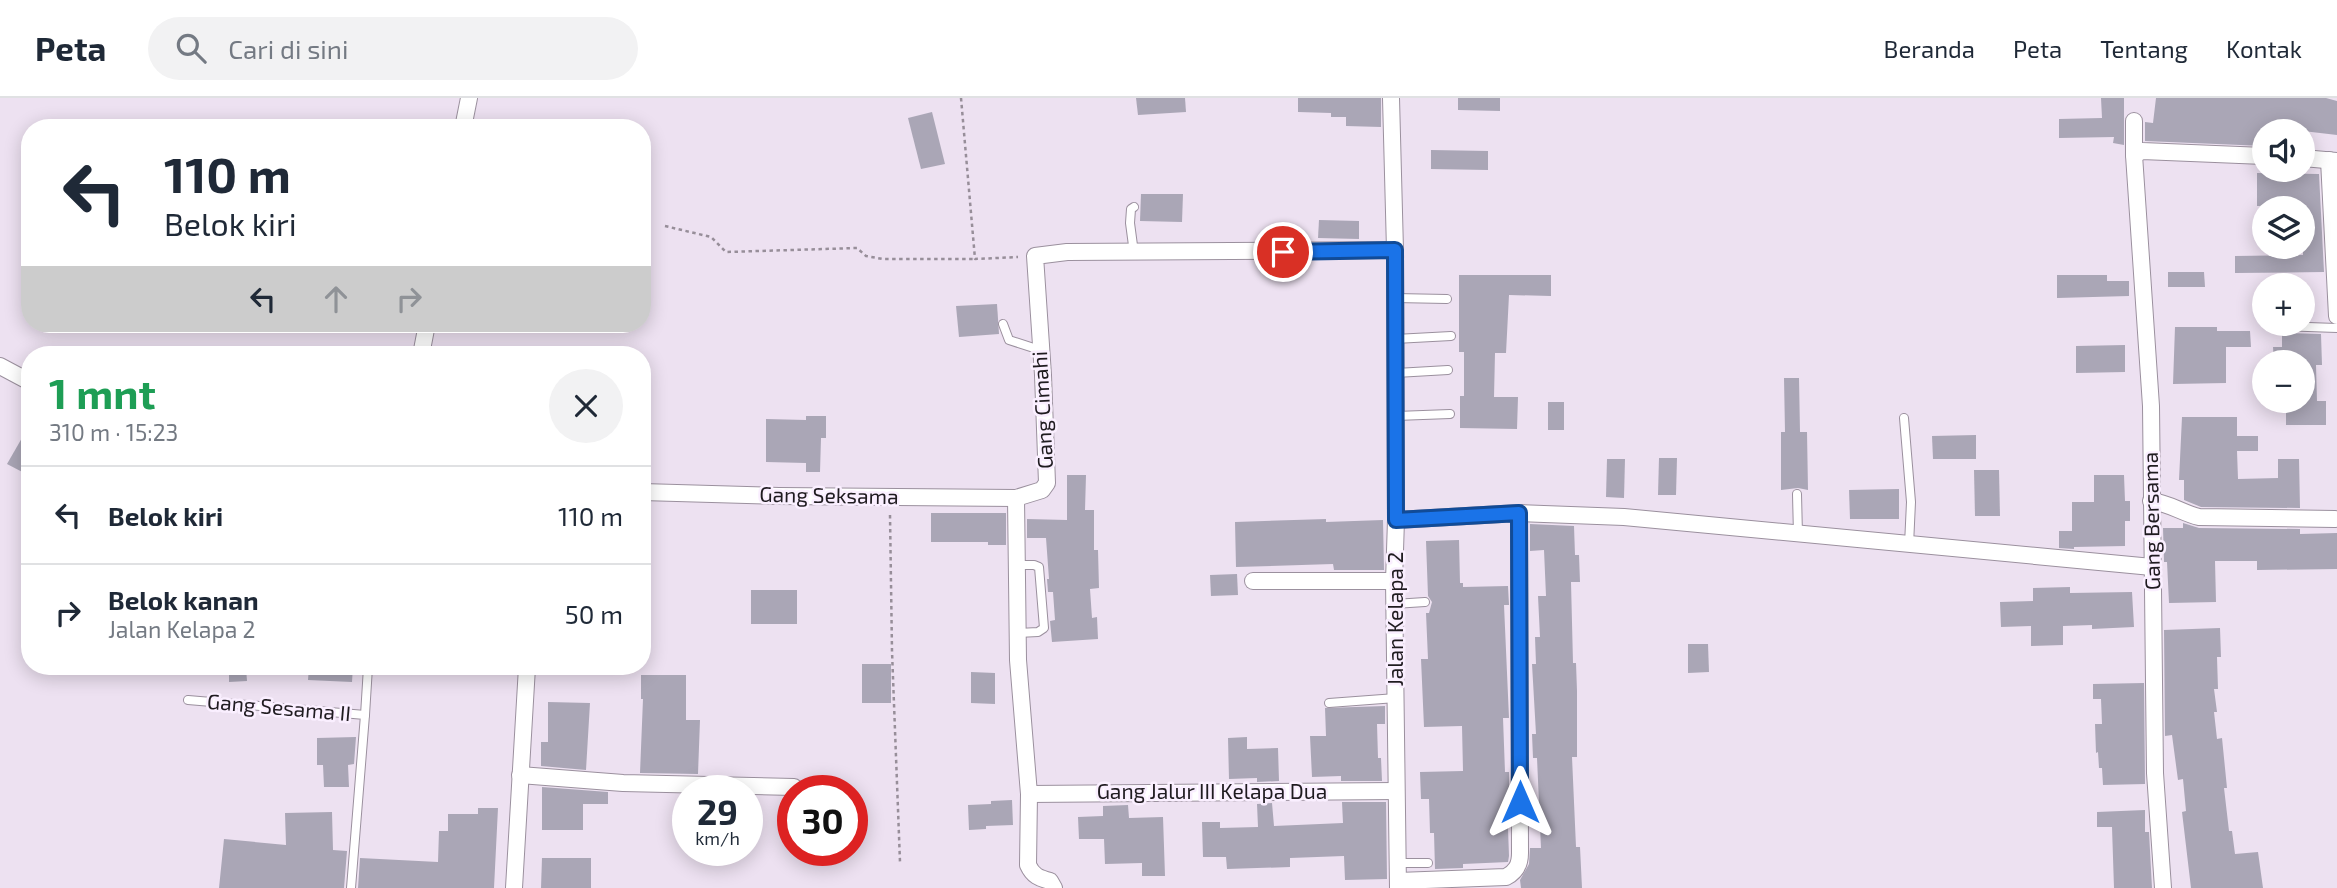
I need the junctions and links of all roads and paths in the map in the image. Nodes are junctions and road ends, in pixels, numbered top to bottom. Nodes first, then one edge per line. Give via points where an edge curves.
1 (469, 98) edge
2 (961, 98) edge
3 (1391, 98) edge
4 (465, 119) edge
5 (2134, 121) dead end
6 (2134, 155) junction
7 (2252, 156) edge
8 (2315, 159) edge
9 (2333, 160) edge
10 (1134, 207) dead end
11 (665, 226) dead end
12 (1395, 250) junction
13 (1134, 253) junction
14 (1035, 257) junction
15 (975, 259) junction
16 (1395, 298) junction
17 (1447, 299) dead end
18 (2337, 316) edge
19 (1003, 324) dead end
20 (2315, 327) edge
21 (2337, 328) edge
22 (1451, 336) dead end
23 (1395, 339) junction
24 (1040, 350) junction
25 (0, 366) edge
26 (1448, 370) dead end
27 (1396, 373) junction
28 (21, 377) edge
29 (1450, 414) dead end
30 (1396, 416) junction
31 (1903, 418) dead end
32 (651, 492) edge
33 (1797, 494) dead end
34 (890, 497) junction
35 (1016, 498) junction
36 (2151, 501) junction
37 (1519, 513) junction
38 (2335, 519) dead end
39 (1396, 520) junction
40 (1798, 535) junction
41 (1909, 545) junction
42 (1017, 565) junction
43 (2152, 567) junction
44 (1253, 581) dead end
45 (1394, 581) junction
46 (1425, 602) dead end
47 (1394, 604) junction
48 (1018, 634) junction
49 (368, 675) edge
50 (526, 675) edge
51 (1396, 698) junction
52 (188, 700) dead end
53 (1329, 702) dead end
54 (365, 715) junction
55 (520, 775) junction
56 (777, 787) edge
57 (1396, 791) junction
58 (1029, 794) junction
59 (900, 862) dead end
60 (1398, 863) junction
61 (1428, 863) dead end
62 (1506, 882) edge
63 (1398, 885) edge
64 (351, 888) edge
65 (514, 888) edge
66 (1054, 888) edge
67 (2163, 888) edge

1 - 4 street
2 - 15 path
3 - 12 street, Jalan Kelapa 2
5 - 6 street, Gang Bersama
6 - 7 street via 2142,151
6 - 36 street, Gang Bersama via 2151,406
8 - 9 street
9 - 18 street
10 - 13 lane via 1130,223
11 - 15 path via 711,237 726,252 857,247 866,256 883,259
12 - 13 street
12 - 16 street, Jalan Kelapa 2
13 - 14 street via 1067,252
14 - 15 path
14 - 24 street, Gang Cimahi
16 - 17 lane
16 - 23 street, Jalan Kelapa 2
19 - 24 lane via 1009,340
20 - 21 lane
22 - 23 lane
23 - 27 street, Jalan Kelapa 2
24 - 35 street, Gang Cimahi via 1047,483 1042,490
25 - 28 street
26 - 27 lane
27 - 30 street, Jalan Kelapa 2
29 - 30 lane
30 - 39 street, Jalan Kelapa 2
31 - 41 lane via 1911,502
32 - 34 street, Gang Seksama
33 - 40 lane
34 - 35 street, Gang Seksama
34 - 59 path
35 - 42 street
36 - 38 street via 2199,517
36 - 43 street, Gang Bersama
37 - 39 street
37 - 40 street via 1624,517
37 - 62 street via 1520,859
39 - 45 street, Jalan Kelapa 2
40 - 41 street
41 - 43 street
42 - 48 street
42 - 48 lane via 1039,567 1044,628
43 - 67 street, Gang Bersama via 2155,773
44 - 45 street
45 - 47 street, Jalan Kelapa 2
46 - 47 lane
47 - 51 street, Jalan Kelapa 2
48 - 58 street
49 - 54 lane
50 - 55 street
51 - 53 lane
51 - 57 street, Jalan Kelapa 2
52 - 54 lane, Gang Sesama II
54 - 64 lane, Gang Sesama II
55 - 56 street
55 - 65 street
57 - 58 street, Gang Jalur III Kelapa Dua
57 - 60 street, Jalan Kelapa 2
58 - 66 street via 1028,865 1036,877 1050,881
60 - 61 lane
60 - 63 street, Jalan Kelapa 2
62 - 63 street

